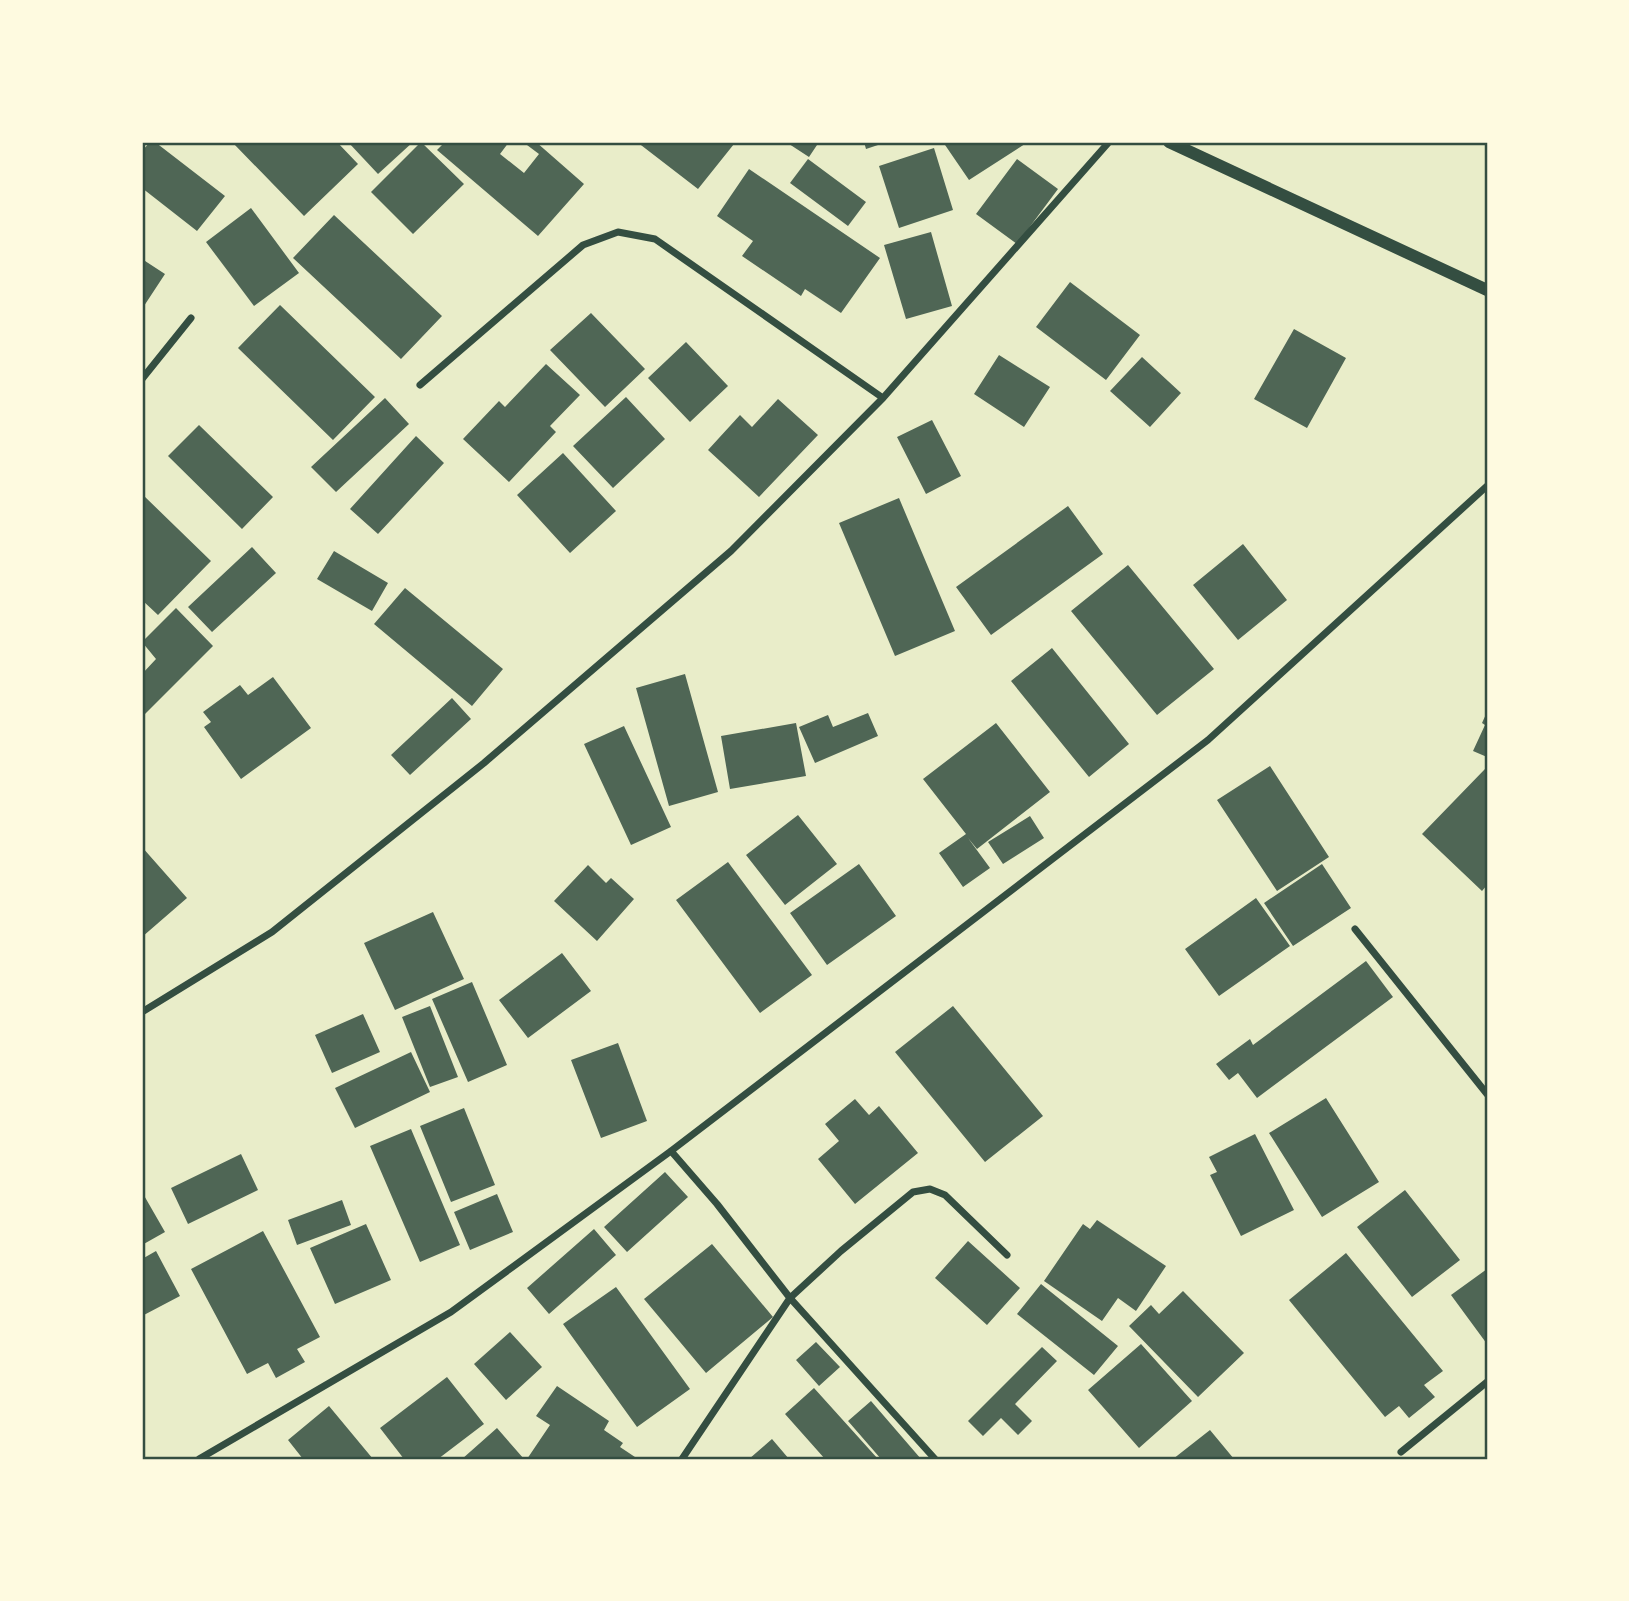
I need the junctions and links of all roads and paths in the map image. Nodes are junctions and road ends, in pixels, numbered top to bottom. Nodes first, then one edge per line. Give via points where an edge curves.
1 (1109, 142) edge
2 (1169, 142) edge
3 (1487, 290) edge
4 (191, 318) dead end
5 (142, 379) edge
6 (421, 384) dead end
7 (883, 398) junction
8 (1487, 486) edge
9 (1355, 929) dead end
10 (142, 1012) edge
11 (1487, 1094) edge
12 (671, 1151) junction
13 (1007, 1255) dead end
14 (790, 1298) junction
15 (1487, 1382) edge
16 (1401, 1452) dead end
17 (199, 1459) edge
18 (682, 1459) edge
19 (934, 1459) edge

1 - 7 street
2 - 3 street
4 - 5 street
6 - 7 street via 583,245 618,232 655,239
7 - 10 street via 731,551 484,763 272,932
8 - 12 street via 1208,740
9 - 11 street
12 - 14 street
12 - 17 street via 451,1312
13 - 14 street via 945,1195 930,1189 913,1192
14 - 18 street
14 - 19 street
15 - 16 street

